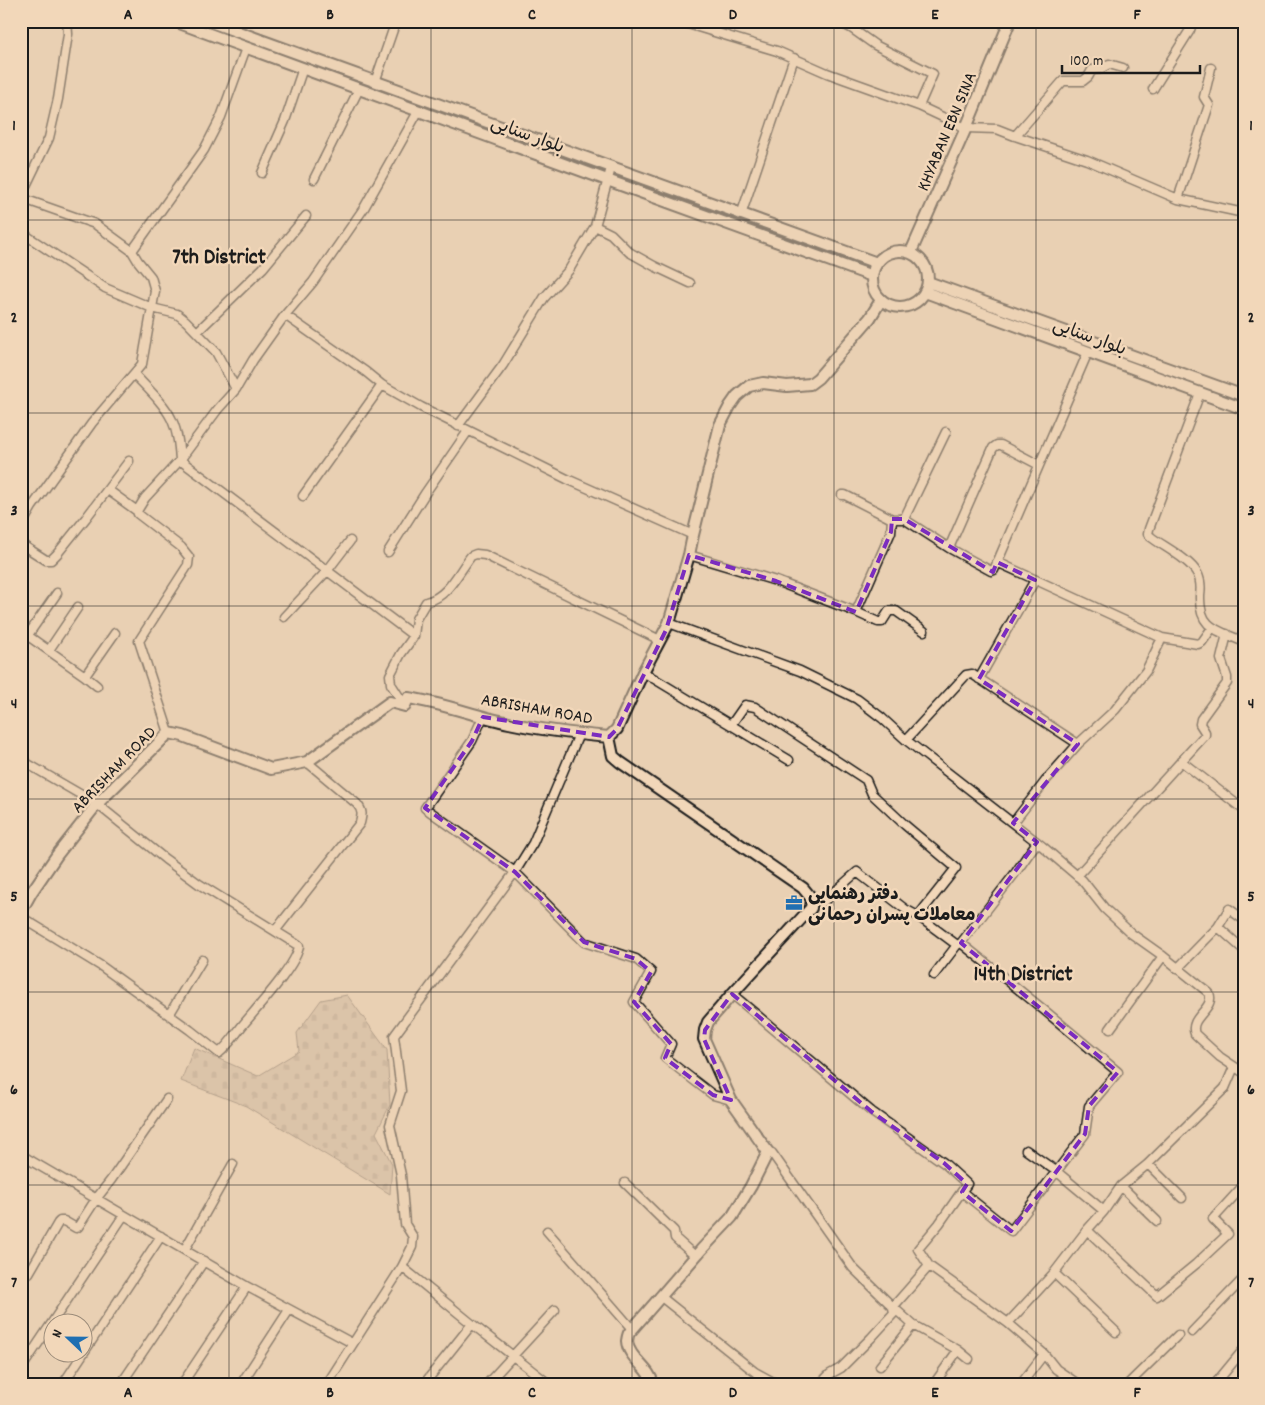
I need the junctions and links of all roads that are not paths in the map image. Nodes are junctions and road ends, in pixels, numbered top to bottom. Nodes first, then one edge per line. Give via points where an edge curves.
1 (67, 21) edge
2 (174, 21) edge
3 (208, 21) edge
4 (396, 21) edge
5 (678, 21) edge
6 (837, 21) edge
7 (1010, 21) edge
8 (1194, 21) edge
9 (246, 48) junction
10 (794, 58) junction
11 (303, 68) junction
12 (1123, 68) dead end
13 (1211, 68) dead end
14 (375, 82) junction
15 (359, 89) junction
16 (1153, 89) dead end
17 (918, 106) junction
18 (419, 110) junction
19 (966, 128) junction
20 (1014, 136) junction
21 (611, 168) junction
22 (262, 173) dead end
23 (314, 179) dead end
24 (608, 181) junction
25 (21, 197) edge
26 (1178, 199) junction
27 (1244, 213) edge
28 (741, 215) junction
29 (306, 216) dead end
30 (594, 226) junction
31 (21, 232) edge
32 (132, 251) junction
33 (911, 252) junction
34 (877, 263) junction
35 (872, 276) junction
36 (928, 282) junction
37 (690, 283) dead end
38 (925, 292) junction
39 (882, 300) junction
40 (152, 308) junction
41 (285, 315) junction
42 (197, 332) junction
43 (1088, 352) junction
44 (134, 374) junction
45 (382, 385) junction
46 (236, 389) junction
47 (1200, 393) junction
48 (1244, 396) edge
49 (1244, 409) edge
50 (458, 426) junction
51 (468, 431) junction
52 (946, 432) dead end
53 (180, 460) junction
54 (129, 461) dead end
55 (1039, 465) junction
56 (108, 490) junction
57 (303, 496) dead end
58 (842, 496) dead end
59 (137, 511) junction
60 (892, 519) junction
61 (904, 520) junction
62 (21, 526) edge
63 (693, 535) junction
64 (350, 541) dead end
65 (23, 548) edge
66 (949, 548) junction
67 (388, 552) dead end
68 (689, 555) junction
69 (997, 562) junction
70 (327, 571) junction
71 (1035, 580) junction
72 (57, 593) dead end
73 (78, 607) dead end
74 (856, 612) junction
75 (284, 617) dead end
76 (669, 623) junction
77 (1212, 628) junction
78 (924, 632) dead end
79 (25, 633) edge
80 (115, 633) dead end
81 (1227, 634) junction
82 (414, 636) junction
83 (1162, 638) junction
84 (660, 640) junction
85 (1244, 642) edge
86 (49, 650) junction
87 (642, 672) junction
88 (85, 676) junction
89 (979, 679) junction
90 (97, 686) dead end
91 (405, 706) junction
92 (483, 716) junction
93 (731, 725) junction
94 (169, 733) junction
95 (580, 734) junction
96 (609, 737) junction
97 (906, 740) junction
98 (1078, 744) junction
99 (21, 760) edge
100 (789, 760) dead end
101 (1181, 761) junction
102 (307, 762) junction
103 (97, 804) junction
104 (1244, 810) edge
105 (1013, 823) junction
106 (1037, 842) junction
107 (515, 872) junction
108 (1077, 876) junction
109 (812, 899) junction
110 (21, 911) edge
111 (1244, 914) edge
112 (918, 916) junction
113 (21, 917) edge
114 (1218, 927) junction
115 (275, 931) junction
116 (959, 944) junction
117 (1244, 950) edge
118 (1163, 956) junction
119 (202, 960) dead end
120 (1177, 968) junction
121 (934, 975) dead end
122 (732, 994) junction
123 (169, 1015) junction
124 (1110, 1029) dead end
125 (1234, 1067) junction
126 (1244, 1073) edge
127 (167, 1099) dead end
128 (731, 1100) junction
129 (1026, 1150) dead end
130 (768, 1152) junction
131 (21, 1155) edge
132 (232, 1164) dead end
133 (1148, 1164) junction
134 (1056, 1171) junction
135 (625, 1183) dead end
136 (1244, 1185) edge
137 (1120, 1186) junction
138 (962, 1192) junction
139 (1182, 1198) dead end
140 (96, 1199) junction
141 (1104, 1211) junction
142 (124, 1215) junction
143 (1157, 1221) dead end
144 (1087, 1230) junction
145 (547, 1231) dead end
146 (161, 1236) junction
147 (185, 1249) junction
148 (695, 1256) junction
149 (204, 1261) junction
150 (929, 1266) junction
151 (402, 1267) junction
152 (1054, 1273) junction
153 (29, 1274) dead end
154 (1244, 1278) edge
155 (246, 1286) junction
156 (1237, 1286) junction
157 (1244, 1292) edge
158 (660, 1296) junction
159 (893, 1307) junction
160 (289, 1310) junction
161 (555, 1310) dead end
162 (1008, 1323) junction
163 (472, 1324) junction
164 (913, 1325) junction
165 (632, 1329) junction
166 (1116, 1332) dead end
167 (1192, 1332) dead end
168 (1178, 1335) dead end
169 (352, 1343) junction
170 (1244, 1344) edge
171 (958, 1350) junction
172 (1243, 1350) edge
173 (1044, 1354) junction
174 (512, 1355) junction
175 (970, 1359) dead end
176 (880, 1366) dead end
177 (21, 1369) edge
178 (63, 1384) edge
179 (121, 1384) edge
180 (182, 1384) edge
181 (241, 1384) edge
182 (327, 1384) edge
183 (424, 1384) edge
184 (487, 1384) edge
185 (548, 1384) edge
186 (653, 1384) edge
187 (777, 1384) edge
188 (820, 1384) edge
189 (934, 1384) edge
190 (1021, 1384) edge
191 (1078, 1384) edge
192 (1128, 1384) edge
193 (1215, 1384) edge

1 - 25 street via 58,99 49,138
2 - 9 main road, بلوار سنایی
3 - 14 main road, بلوار سنایی
4 - 14 street
5 - 10 street
6 - 17 street via 933,74
7 - 19 main road, KHYABAN EBN SINA
8 - 16 street
9 - 11 main road, بلوار سنایی
9 - 32 street via 221,117 204,150
10 - 17 street
10 - 28 street
11 - 15 main road, بلوار سنایی
11 - 22 street via 285,121
12 - 20 street via 1109,64 1092,70 1083,80 1063,81
13 - 26 street via 1204,97 1209,105
14 - 21 main road, بلوار سنایی
15 - 18 main road, بلوار سنایی
15 - 23 street
17 - 19 street
18 - 24 main road, بلوار سنایی
18 - 41 street via 364,208 313,282
19 - 20 street via 997,129
19 - 33 main road, KHYABAN EBN SINA
20 - 26 street via 1087,160
21 - 24 street
21 - 28 main road, بلوار سنایی
24 - 30 street
24 - 35 main road, بلوار سنایی
25 - 32 street via 95,224
26 - 27 street
28 - 34 main road, بلوار سنایی
29 - 42 street via 263,268
30 - 37 street via 612,234 629,252
30 - 50 street via 569,270 544,298 504,365
31 - 40 street via 105,288
32 - 40 street via 151,277 155,291
33 - 34 main road via 896,250
33 - 36 main road via 926,267
34 - 35 main road
35 - 39 main road via 874,289
36 - 38 main road
36 - 48 main road, بلوار سنایی
38 - 39 main road via 915,303 901,307
38 - 43 main road, بلوار سنایی
39 - 63 main road, ABRISHAM ROAD via 870,318 810,384 787,386 763,382 749,386 737,396 720,425
40 - 42 street via 177,314
40 - 44 street via 142,364
41 - 45 street
41 - 46 street
42 - 46 street via 216,352
43 - 47 main road, بلوار سنایی
43 - 55 street
44 - 53 street via 172,420
44 - 62 street via 92,423
45 - 50 street
45 - 57 street
46 - 53 street
47 - 49 main road, بلوار سنایی
47 - 77 street via 1148,534 1188,563 1197,574 1201,585 1201,612
50 - 51 street
51 - 63 street
51 - 67 street
52 - 61 street
53 - 59 street
53 - 70 street
54 - 56 street
55 - 66 street via 1001,445 993,448
55 - 69 street
56 - 59 street
56 - 65 street via 51,560
58 - 60 street
59 - 94 street via 189,557 188,565 139,641
60 - 61 street
60 - 74 street via 891,532
61 - 66 street
63 - 68 main road, ABRISHAM ROAD
64 - 70 street
66 - 69 street via 991,571
68 - 74 street via 776,581
68 - 76 main road, ABRISHAM ROAD
69 - 71 street
70 - 75 street
70 - 82 street
71 - 83 street
71 - 89 street
72 - 79 street
73 - 86 street
74 - 78 street via 882,622 889,611 896,611
76 - 84 main road, ABRISHAM ROAD
76 - 97 street via 800,671 857,699
77 - 81 street
77 - 83 street via 1198,644
79 - 86 street
80 - 88 street
81 - 85 street
81 - 101 street via 1221,659 1227,683 1201,719 1200,724 1206,732
82 - 84 street via 416,619 426,602 444,594 471,556 476,554 485,555
82 - 91 street via 390,675 391,684
83 - 98 street via 1146,671 1114,710
84 - 87 main road, ABRISHAM ROAD
86 - 88 street
87 - 93 street
87 - 96 main road, ABRISHAM ROAD via 617,729
88 - 90 street
89 - 97 street via 972,674 966,675
89 - 98 street
91 - 92 main road, ABRISHAM ROAD via 408,698
91 - 102 main road, ABRISHAM ROAD via 390,702
92 - 95 main road, ABRISHAM ROAD
92 - 107 street via 472,741 425,808
93 - 100 street
93 - 112 street via 745,705 755,707 866,780 872,794 956,868
94 - 102 main road, ABRISHAM ROAD via 271,769
94 - 103 main road, ABRISHAM ROAD
95 - 96 main road, ABRISHAM ROAD
95 - 107 street via 533,843
96 - 109 main road via 613,756 620,762 803,888
97 - 105 street
98 - 105 street
99 - 103 street
101 - 104 street
101 - 108 street
102 - 115 street via 357,804 362,816 360,823
103 - 110 main road, ABRISHAM ROAD via 57,855
103 - 115 street via 199,884
105 - 106 street
106 - 108 street
106 - 116 street
107 - 128 street via 584,942 636,959 652,972 634,1002 671,1044 666,1058 713,1095
107 - 151 street via 394,1036 401,1091 390,1125 401,1174 405,1224 413,1237 412,1247
108 - 118 street via 1105,909
109 - 112 street via 823,902 857,872
109 - 122 main road via 811,908
111 - 114 street via 1240,917 1229,909
112 - 116 street
113 - 123 street via 102,966
114 - 117 street
114 - 120 street
115 - 123 street via 299,949 267,997 221,1052 217,1053
116 - 121 street
116 - 134 street via 1118,1072 1089,1106 1085,1134
118 - 120 street
118 - 124 street
119 - 123 street
120 - 125 street via 1211,997 1195,1021 1195,1034
122 - 128 main road via 708,1022 704,1039
122 - 138 street via 872,1112 944,1163 967,1184
125 - 126 street
125 - 133 street via 1225,1088
127 - 140 street
128 - 130 main road
129 - 134 street
130 - 148 main road via 732,1217
130 - 159 street via 772,1153 853,1268
131 - 140 street
132 - 147 street
133 - 137 street
133 - 139 street
134 - 138 street via 1012,1231
134 - 141 street
135 - 148 street
136 - 144 street via 1213,1219 1228,1234 1157,1296
137 - 141 street
137 - 143 street
138 - 150 street via 918,1249
140 - 142 street
140 - 153 street via 78,1227 64,1221 58,1223
141 - 144 street
142 - 146 street
142 - 177 street
144 - 152 street
145 - 165 street
146 - 147 street
146 - 178 street
147 - 149 street
148 - 158 main road
149 - 155 street
149 - 179 street
150 - 159 street
150 - 162 street
151 - 163 street
151 - 169 street
152 - 162 street
152 - 166 street
154 - 156 street
155 - 160 street
155 - 180 street
156 - 157 street
156 - 167 street
158 - 165 main road
158 - 187 street via 755,1372
159 - 164 street
159 - 188 street via 894,1313 872,1338
160 - 169 street
160 - 181 street
161 - 174 street
162 - 173 street
163 - 174 street
163 - 183 street
164 - 171 street
164 - 176 street
165 - 186 main road via 627,1341 631,1353
168 - 192 street
169 - 182 street
170 - 172 street
171 - 175 street
171 - 189 street
172 - 193 street
173 - 190 street
173 - 191 street via 1056,1369
174 - 184 street
174 - 185 street

